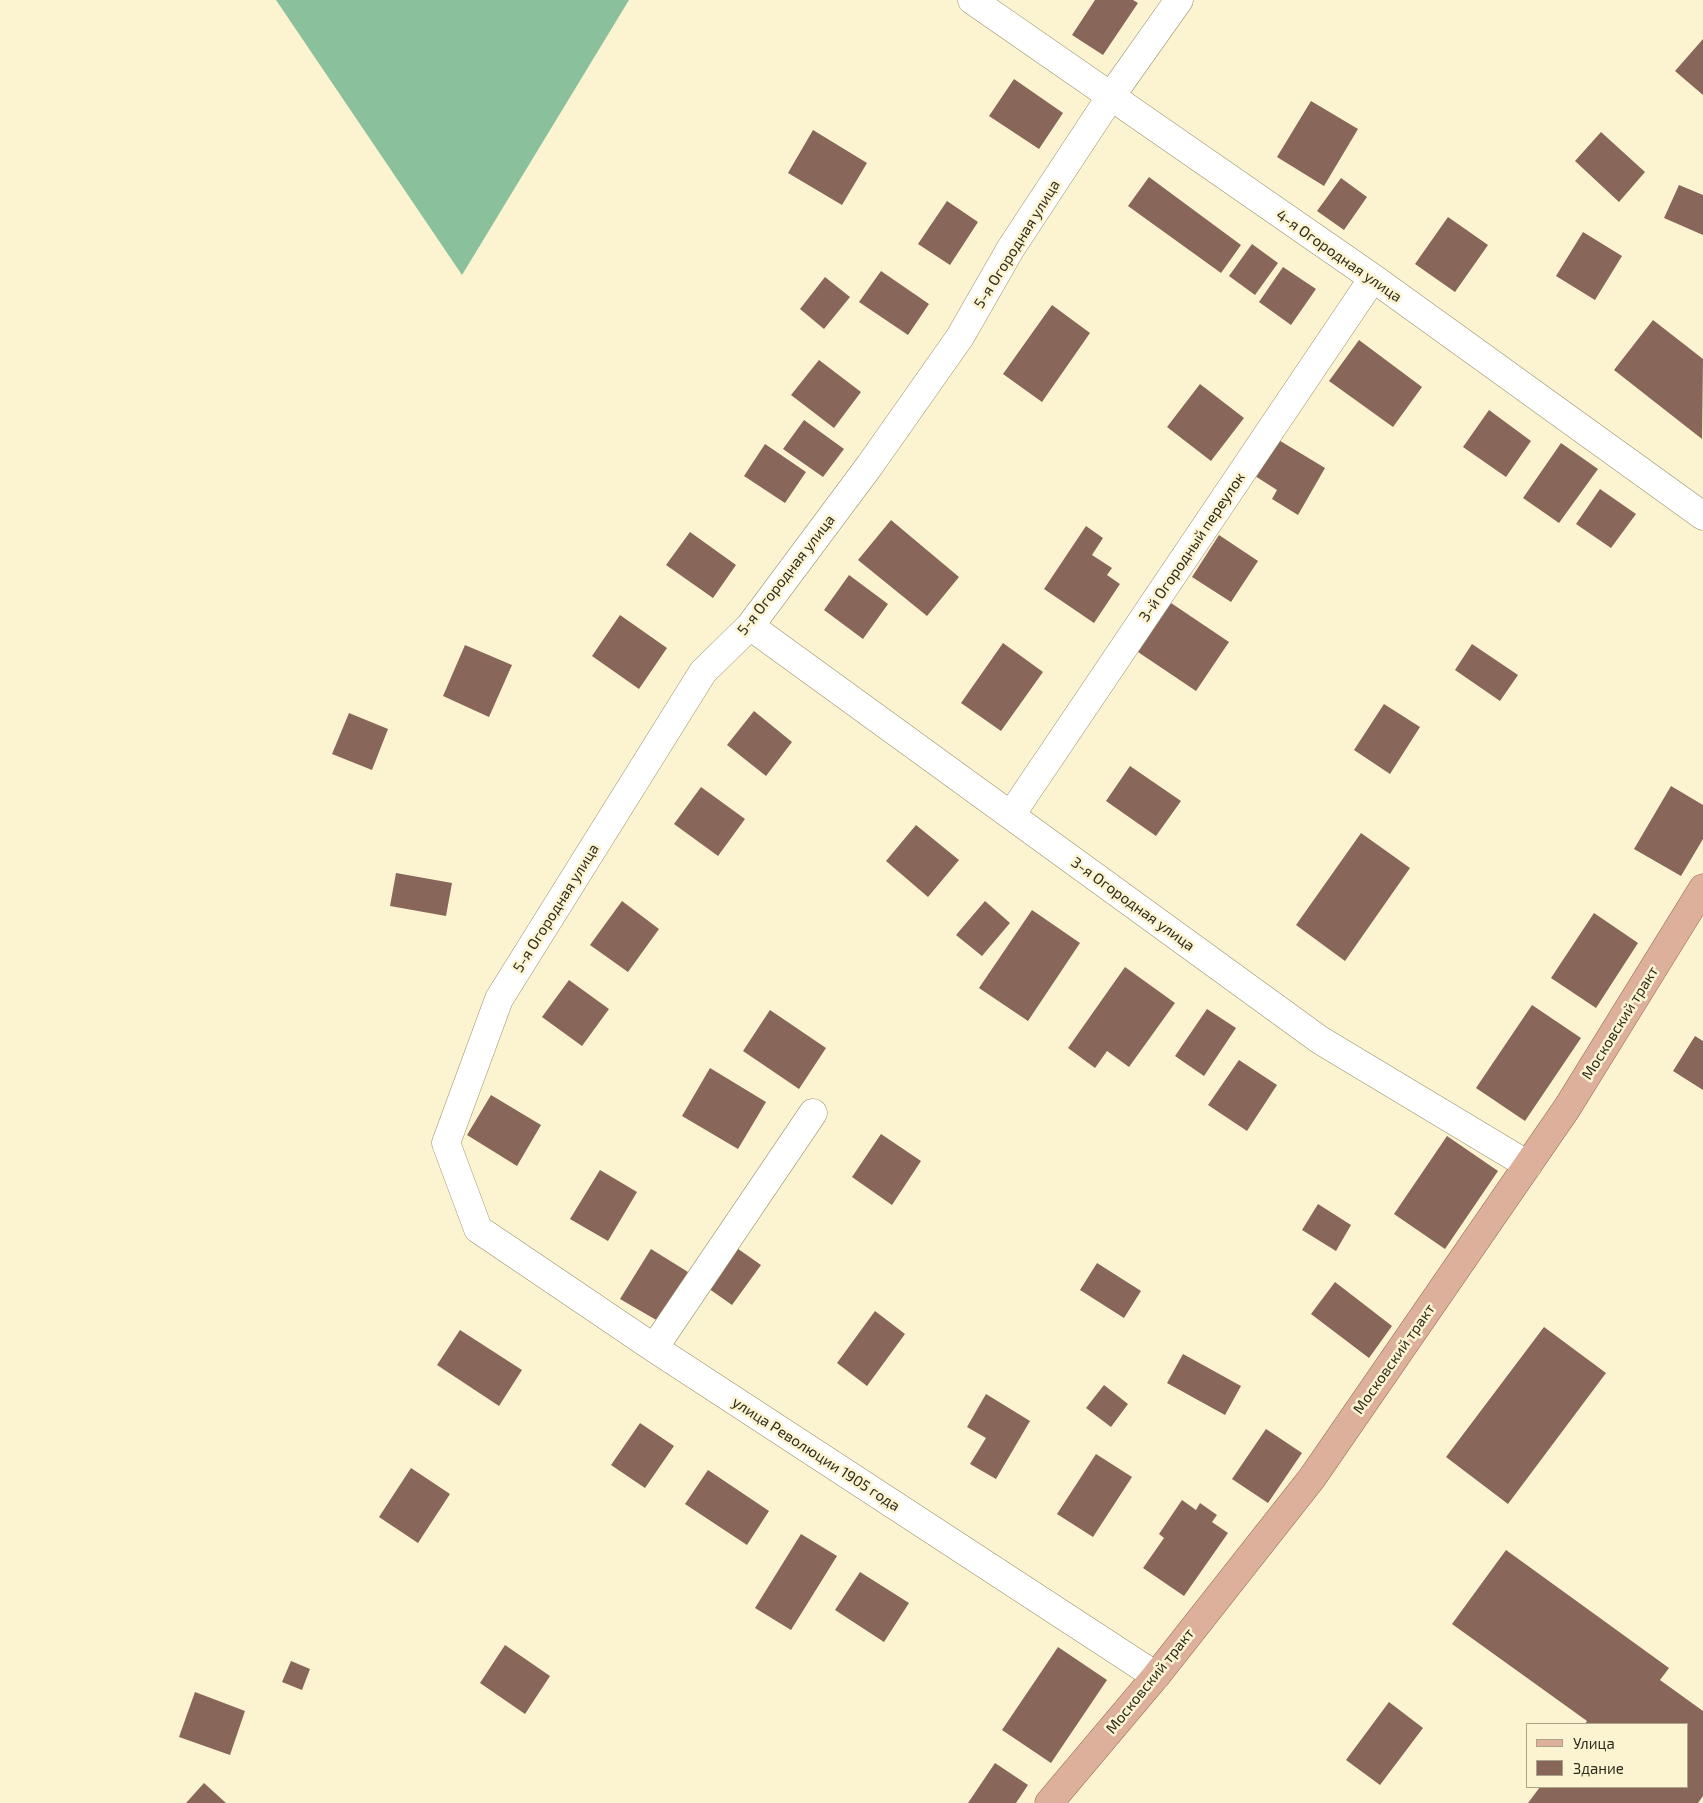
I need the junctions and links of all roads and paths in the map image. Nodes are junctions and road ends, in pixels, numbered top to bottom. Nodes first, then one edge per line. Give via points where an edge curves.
1 (972, 0) edge
2 (1179, 0) edge
3 (1111, 96) junction
4 (1373, 278) junction
5 (1703, 516) edge
6 (750, 626) junction
7 (1011, 816) junction
8 (1703, 888) edge
9 (813, 1113) dead end
10 (1528, 1165) junction
11 (478, 1229) joint
12 (654, 1348) junction
13 (1156, 1676) junction
14 (1048, 1803) edge

1 - 3 street, 4-я Огородная улица
2 - 3 street, 5-я Огородная улица
3 - 4 street, 4-я Огородная улица
3 - 6 street, 5-я Огородная улица via 1011,248 960,337
4 - 5 street, 4-я Огородная улица
4 - 7 street, 3-й Огородный переулок
6 - 7 street, 3-я Огородная улица
6 - 11 street, 5-я Огородная улица via 703,672 499,999 446,1143
7 - 10 street, 3-я Огородная улица via 1320,1040
8 - 10 main road, Московский тракт via 1567,1108
9 - 12 street
10 - 13 main road, Московский тракт via 1312,1478
11 - 12 street, улица Революции 1905 года
12 - 13 street, улица Революции 1905 года
13 - 14 main road, Московский тракт

